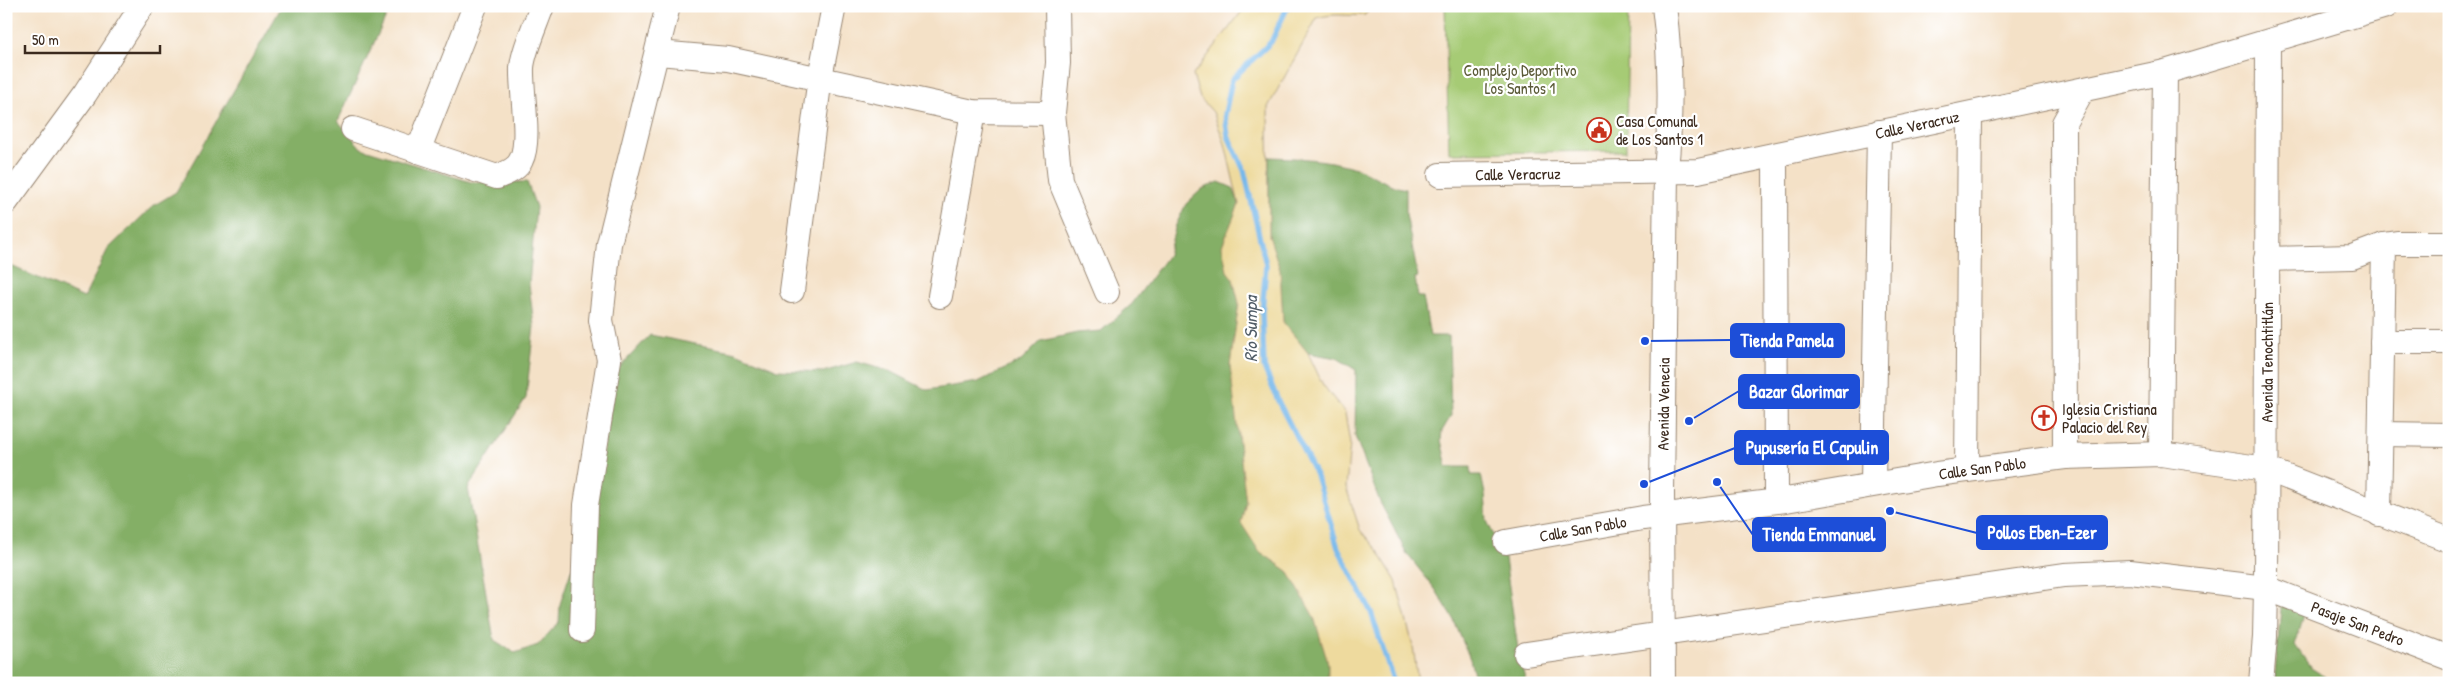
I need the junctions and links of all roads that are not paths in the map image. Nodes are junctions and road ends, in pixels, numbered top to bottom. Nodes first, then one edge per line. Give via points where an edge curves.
1 (142, 6) edge
2 (475, 6) edge
3 (542, 6) edge
4 (668, 6) edge
5 (834, 6) edge
6 (1057, 6) edge
7 (1664, 6) edge
8 (2386, 6) edge
9 (2268, 42) junction
10 (658, 53) junction
11 (2165, 72) junction
12 (820, 77) junction
13 (2082, 91) junction
14 (974, 112) junction
15 (1053, 113) junction
16 (1970, 114) junction
17 (353, 129) dead end
18 (1879, 132) junction
19 (418, 151) junction
20 (1775, 155) junction
21 (1666, 171) junction
22 (1440, 175) dead end
23 (6, 202) edge
24 (2449, 243) edge
25 (2384, 245) junction
26 (2266, 259) junction
27 (792, 291) dead end
28 (1107, 292) dead end
29 (940, 296) dead end
30 (2382, 342) junction
31 (2449, 342) edge
32 (2381, 434) junction
33 (2449, 435) edge
34 (2161, 454) junction
35 (2065, 457) junction
36 (1967, 470) junction
37 (2266, 470) junction
38 (1873, 484) junction
39 (1776, 501) junction
40 (2379, 514) junction
41 (1662, 516) junction
42 (2449, 540) edge
43 (1506, 542) dead end
44 (2266, 588) junction
45 (582, 630) dead end
46 (1664, 634) junction
47 (1526, 654) dead end
48 (2449, 658) edge
49 (1663, 683) edge
50 (2261, 683) edge

1 - 23 street via 85,94
2 - 19 street
3 - 19 street via 522,66 526,138 522,160 513,170 497,177
4 - 10 street
5 - 12 street
6 - 15 street via 1058,63
7 - 21 street, Avenida Venecia via 1668,34 1669,143
8 - 9 street, Calle Veracruz
9 - 11 street, Calle Veracruz
9 - 26 street, Avenida Tenochtitlán
10 - 12 street via 728,59
10 - 45 street via 609,244 601,320 609,360 586,505
11 - 13 street, Calle Veracruz
11 - 34 street
12 - 14 street
12 - 27 street
13 - 16 street, Calle Veracruz
13 - 35 street via 2064,123
14 - 15 street
14 - 29 street
15 - 28 street via 1060,180
16 - 18 street, Calle Veracruz
16 - 36 street
17 - 19 street
18 - 20 street, Calle Veracruz
18 - 38 street
20 - 21 street, Calle Veracruz via 1698,171
20 - 39 street
21 - 22 street, Calle Veracruz
21 - 41 street, Avenida Venecia
24 - 25 street via 2397,242
25 - 26 street via 2352,257
25 - 30 street
26 - 37 street, Avenida Tenochtitlán
30 - 31 street
30 - 32 street
32 - 33 street
32 - 40 street
34 - 35 street, Calle San Pablo
34 - 37 street, Calle San Pablo
35 - 36 street, Calle San Pablo
36 - 38 street, Calle San Pablo
37 - 40 street, Calle San Pablo
37 - 44 street, Avenida Tenochtitlán
38 - 39 street, Calle San Pablo
39 - 41 street, Calle San Pablo
40 - 42 street, Calle San Pablo
41 - 43 street, Calle San Pablo
41 - 46 street, Avenida Venecia
44 - 46 street, Pasaje San Pedro via 2130,572 2064,575
44 - 48 street, Pasaje San Pedro
44 - 50 street, Avenida Tenochtitlán
46 - 47 street, Pasaje San Pedro
46 - 49 street, Avenida Venecia

